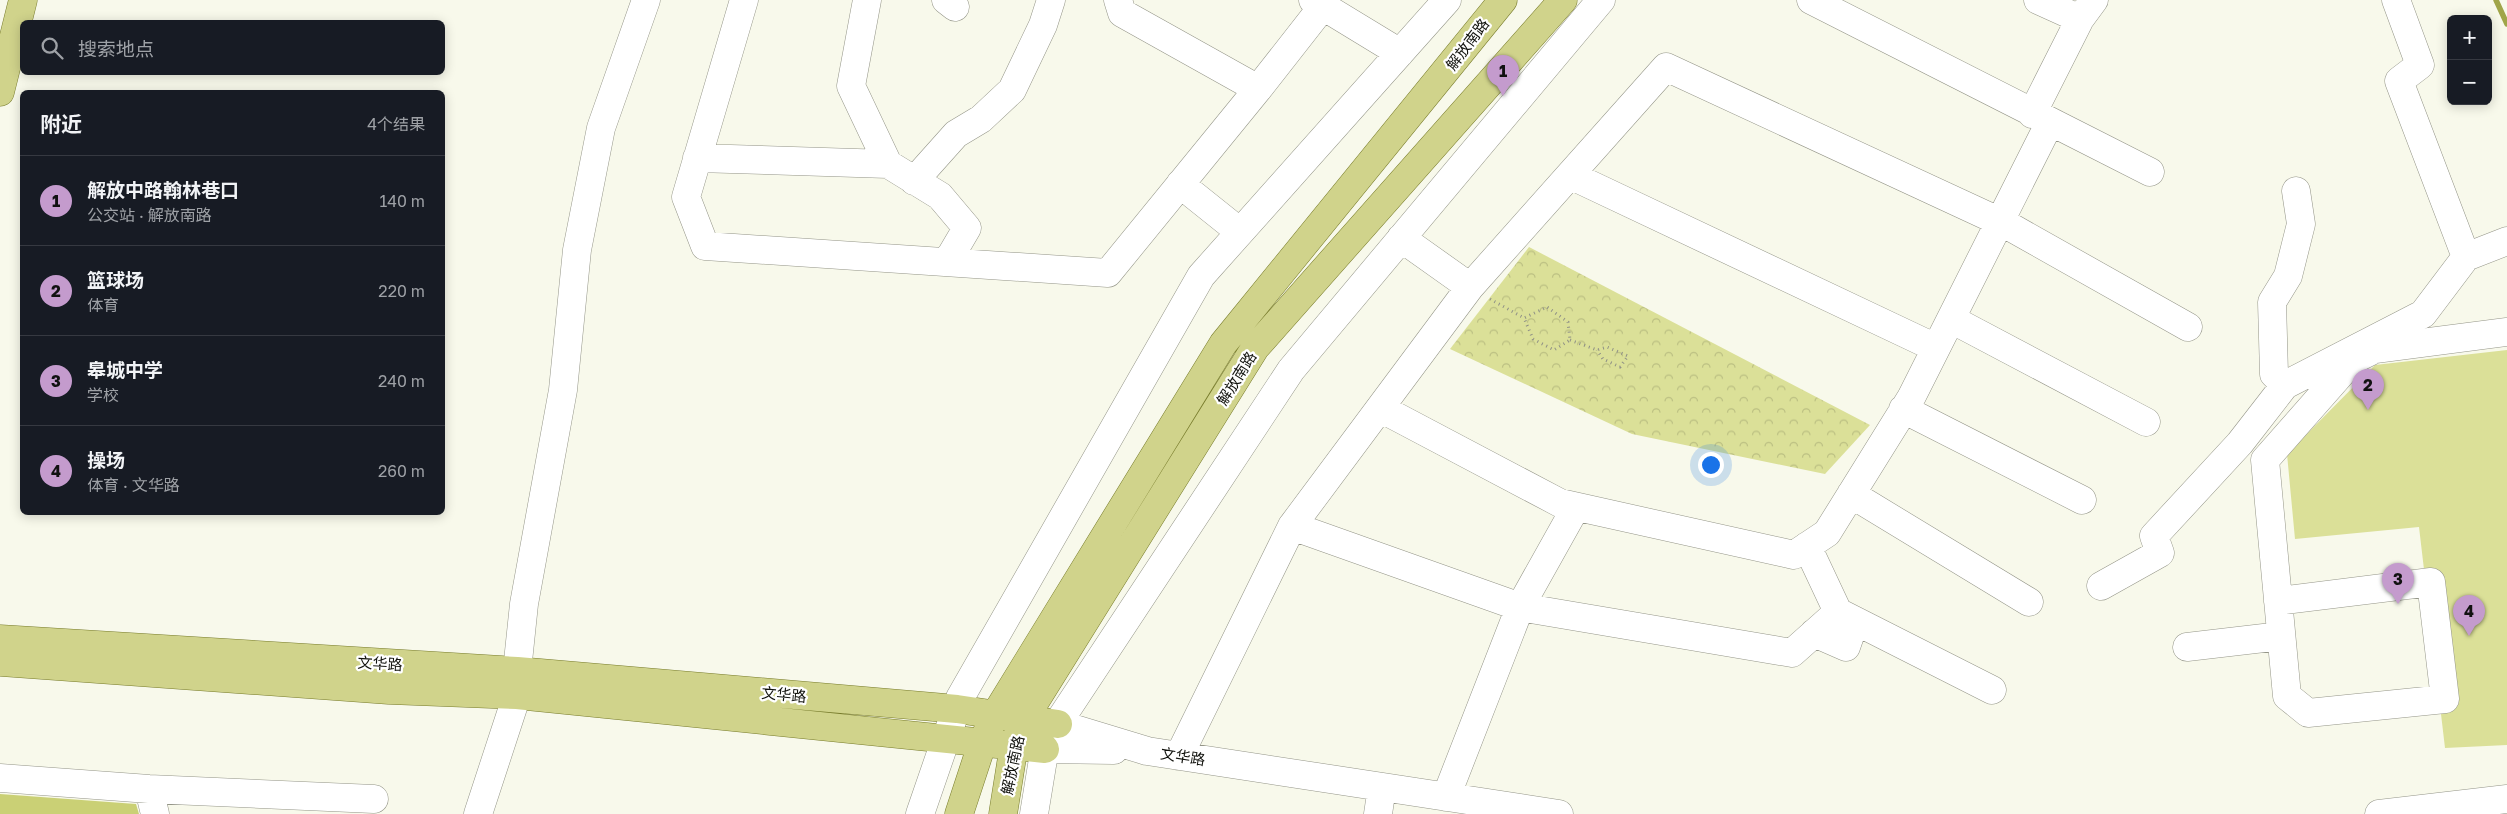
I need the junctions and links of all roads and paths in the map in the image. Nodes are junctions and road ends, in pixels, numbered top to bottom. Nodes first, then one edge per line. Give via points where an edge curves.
1 (23, 0) edge
2 (646, 0) edge
3 (744, 0) edge
4 (866, 0) edge
5 (1051, 0) edge
6 (1118, 0) edge
7 (1447, 0) edge
8 (1504, 0) edge
9 (1563, 0) edge
10 (1601, 0) edge
11 (1811, 0) edge
12 (2038, 0) edge
13 (2396, 0) edge
14 (1318, 3) edge
15 (2087, 10) edge
16 (1400, 52) junction
17 (1258, 89) junction
18 (0, 92) edge
19 (2041, 118) junction
20 (697, 158) junction
21 (888, 164) junction
22 (2150, 172) dead end
23 (1570, 175) junction
24 (914, 181) junction
25 (1180, 184) junction
26 (2296, 191) dead end
27 (2000, 222) junction
28 (1240, 232) junction
29 (1402, 238) junction
30 (2507, 241) edge
31 (2466, 257) junction
32 (947, 262) junction
33 (1470, 288) junction
34 (1524, 318) junction
35 (1950, 319) junction
36 (2188, 327) dead end
37 (2507, 332) edge
38 (1570, 340) junction
39 (1936, 348) junction
40 (1598, 350) junction
41 (2285, 386) junction
42 (1380, 408) junction
43 (1903, 409) junction
44 (2146, 422) dead end
45 (1851, 494) junction
46 (2082, 500) dead end
47 (1576, 507) junction
48 (1292, 526) junction
49 (1807, 546) junction
50 (2101, 586) dead end
51 (2029, 602) dead end
52 (2278, 602) junction
53 (1520, 607) junction
54 (1847, 617) junction
55 (2281, 636) junction
56 (0, 639) edge
57 (2187, 646) dead end
58 (0, 662) edge
59 (517, 683) junction
60 (1992, 690) dead end
61 (956, 709) junction
62 (995, 715) junction
63 (1024, 719) junction
64 (1058, 724) junction
65 (947, 738) junction
66 (982, 741) junction
67 (1014, 745) junction
68 (1045, 749) junction
69 (1148, 751) junction
70 (1179, 756) junction
71 (0, 778) edge
72 (1382, 787) junction
73 (1446, 796) junction
74 (374, 799) dead end
75 (2507, 799) edge
76 (152, 802) edge
77 (478, 814) edge
78 (920, 814) edge
79 (959, 814) edge
80 (1003, 814) edge
81 (1034, 814) edge
82 (1378, 814) edge
83 (1559, 814) edge
84 (2379, 814) edge

1 - 18 main road
2 - 59 street via 602,128 577,250 563,390 524,604
3 - 20 street
4 - 21 street via 851,86
5 - 24 street via 1043,25 1012,90 981,119 956,134
6 - 17 street via 1122,13
7 - 16 street
8 - 62 main road, 解放南路 via 1223,344
9 - 63 main road, 解放南路 via 1255,348
10 - 29 street
11 - 19 street
12 - 15 street
13 - 31 street via 2420,65 2399,81
14 - 16 street
14 - 17 street
15 - 19 street
16 - 28 street
17 - 25 street
19 - 22 street
19 - 27 street
20 - 21 street
20 - 32 street via 686,197 705,246
21 - 24 street
23 - 27 street via 1666,67
23 - 33 street
23 - 39 street
24 - 32 street via 940,196 967,228
25 - 28 street
25 - 32 street via 1108,273
26 - 41 street via 2301,224 2288,276 2272,302 2274,374
27 - 35 street
27 - 36 street
28 - 61 street via 1201,276
29 - 33 street
29 - 64 street via 1291,370
30 - 31 street
31 - 41 street via 2423,314
33 - 34 path
33 - 42 street
34 - 38 path via 1533,339 1554,350
34 - 38 path via 1547,307 1568,322
35 - 39 street
35 - 44 street
37 - 52 street via 2375,349 2353,360 2265,460
38 - 40 path
39 - 43 street
40 - 40 path via 1607,347 1628,356 1620,367 1603,359
41 - 50 street via 2240,443 2154,536 2160,553
42 - 47 street via 1560,503
42 - 48 street
43 - 45 street
43 - 46 street
45 - 49 street via 1827,532
45 - 51 street
47 - 49 street via 1794,555
47 - 53 street
48 - 53 street
48 - 70 street
49 - 54 street
52 - 55 street
52 - 55 street via 2431,582 2446,699 2308,712 2287,696
53 - 54 street via 1792,653 1814,634
53 - 73 street
54 - 60 street
55 - 57 street
56 - 59 main road, 文华路
58 - 59 main road, 文华路 via 389,690
59 - 61 main road, 文华路
59 - 65 main road, 文华路
59 - 77 street
61 - 62 main road, 文华路
61 - 65 street
62 - 63 main road, 文华路
62 - 66 main road, 解放南路
63 - 64 main road, 文华路
63 - 67 main road, 解放南路
64 - 68 street via 1046,741
64 - 69 street, 文华路
65 - 66 main road, 文华路
65 - 78 street
66 - 67 main road, 文华路
66 - 79 main road, 解放南路
67 - 68 main road, 文华路
67 - 80 main road, 解放南路
68 - 69 street
68 - 81 street
69 - 70 street, 文华路
70 - 72 street, 文华路
71 - 76 street
72 - 73 street, 文华路
72 - 82 street
73 - 83 street, 文华路
74 - 76 street
75 - 84 street

